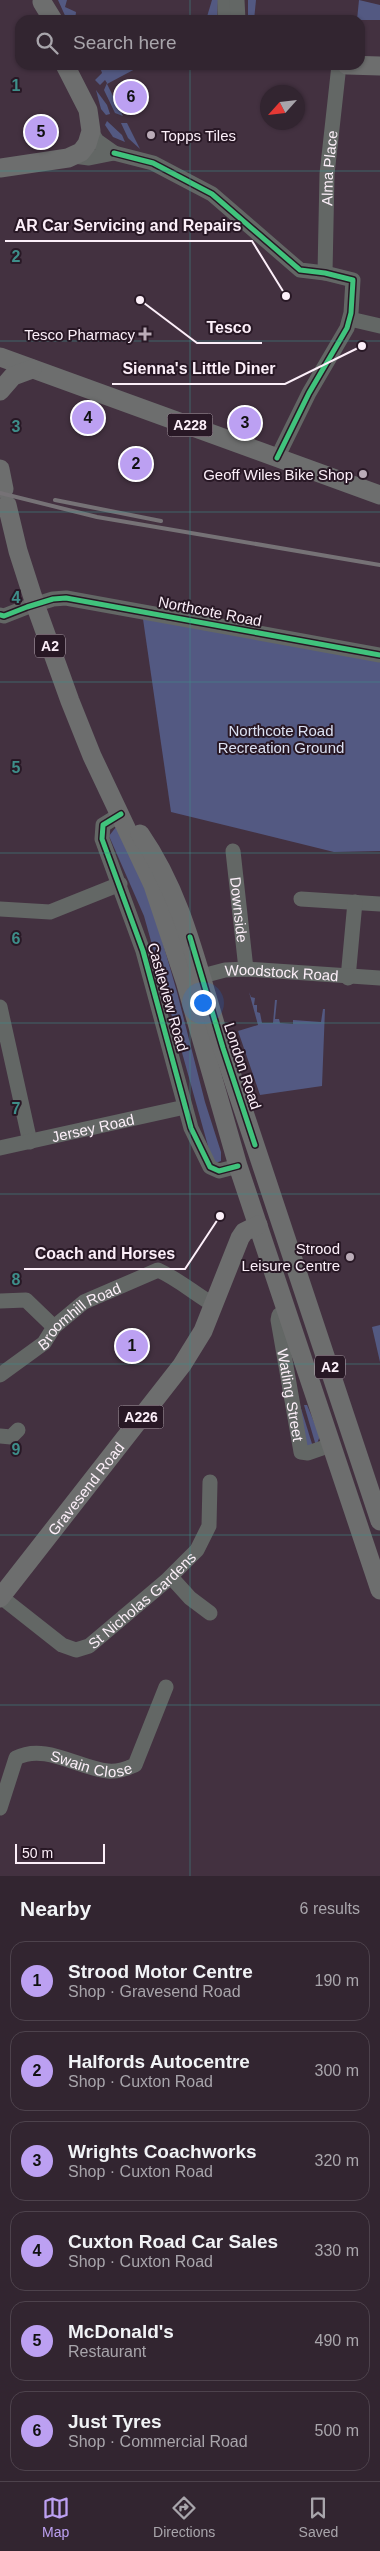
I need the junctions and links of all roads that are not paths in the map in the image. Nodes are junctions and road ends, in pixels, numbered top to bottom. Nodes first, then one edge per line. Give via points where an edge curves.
1 (225, 0) edge
2 (238, 0) edge
3 (41, 1) edge
4 (45, 15) edge
5 (50, 15) edge
6 (225, 15) edge
7 (238, 15) edge
8 (365, 66) edge
9 (380, 66) edge
10 (67, 70) edge
11 (81, 70) edge
12 (338, 70) edge
13 (83, 96) junction
14 (91, 131) junction
15 (114, 153) junction
16 (74, 156) junction
17 (0, 168) edge
18 (325, 272) junction
19 (350, 319) junction
20 (380, 326) edge
21 (0, 357) edge
22 (32, 369) junction
23 (0, 391) edge
24 (277, 458) junction
25 (0, 469) edge
26 (380, 495) edge
27 (35, 604) junction
28 (0, 615) edge
29 (380, 655) edge
30 (121, 814) junction
31 (233, 851) dead end
32 (120, 884) junction
33 (301, 899) dead end
34 (355, 902) junction
35 (380, 904) edge
36 (0, 909) edge
37 (246, 969) junction
38 (194, 978) junction
39 (348, 978) junction
40 (380, 978) edge
41 (0, 1011) edge
42 (185, 1107) junction
43 (30, 1142) junction
44 (0, 1148) edge
45 (250, 1164) junction
46 (279, 1214) joint
47 (258, 1225) junction
48 (0, 1301) edge
49 (214, 1305) junction
50 (287, 1311) junction
51 (312, 1314) junction
52 (54, 1327) junction
53 (0, 1376) edge
54 (18, 1430) dead end
55 (0, 1436) edge
56 (331, 1445) junction
57 (365, 1476) junction
58 (210, 1482) dead end
59 (380, 1521) edge
60 (171, 1577) junction
61 (377, 1582) edge
62 (0, 1597) edge
63 (210, 1613) dead end
64 (166, 1687) dead end
65 (0, 1807) edge

1 - 6 street
2 - 7 street
3 - 4 main road
3 - 5 main road
8 - 9 main road
10 - 13 main road
11 - 13 main road
12 - 18 street, Alma Place via 327,174
13 - 14 main road via 90,115
14 - 15 street via 98,142
14 - 16 main road via 87,144
15 - 16 street via 89,158
15 - 18 street via 153,163 212,194 300,270
16 - 17 main road
18 - 19 street via 353,280
19 - 20 street
19 - 24 street
21 - 22 main road, A228
22 - 23 main road via 14,376
22 - 24 main road, A228
24 - 26 main road, A228
25 - 27 main road, London Road / A2 via 18,551
27 - 28 street, Northcote Road
27 - 29 street, Northcote Road via 66,598
27 - 30 main road, London Road / A2 via 86,743
30 - 32 street, Castleview Road via 104,824 102,829 103,843
30 - 38 main road, London Road / A2 via 128,816 165,874 182,913
31 - 37 street, Downside
32 - 36 street via 50,912
32 - 42 street, Castleview Road via 143,951
33 - 34 street
34 - 35 street
34 - 39 street
37 - 38 street, Woodstock Road via 225,970
37 - 39 street, Woodstock Road
38 - 45 main road, London Road / A2 via 222,1048 230,1103
38 - 45 main road, London Road / A2 via 213,1082
39 - 40 street, Woodstock Road
41 - 43 street
42 - 43 street, Jersey Road
42 - 45 street, Castleview Road via 208,1166 218,1170
43 - 44 street, Jersey Road
45 - 46 main road, London Road / A2
45 - 47 main road, London Road / A2
46 - 51 main road, Watling Street / A2
47 - 49 main road, Gravesend Road / A226 via 244,1232 240,1238
47 - 50 main road, Watling Street / A2
48 - 52 street via 26,1300
49 - 52 street, Broomhill Road via 158,1270 84,1302
49 - 62 main road, Gravesend Road / A226 via 203,1331 182,1365
50 - 56 main road, Watling Street / A2
50 - 56 street, Watling Street via 279,1315 278,1320 301,1452 308,1453
51 - 56 main road, Watling Street via 312,1344 343,1438
51 - 57 main road, Watling Street / A2
52 - 53 street, Broomhill Road via 44,1343
54 - 55 street via 11,1437
56 - 61 main road, Watling Street / A2
57 - 59 main road, Watling Street / A2
57 - 61 main road, Watling Street via 357,1480 356,1486 374,1543
58 - 60 street, St Nicholas Gardens via 210,1526 197,1550
60 - 62 street, St Nicholas Gardens via 97,1640 76,1650 57,1641
60 - 63 street via 190,1598
64 - 65 street, Swain Close via 135,1766 107,1771 38,1752 26,1752 16,1758 11,1768

